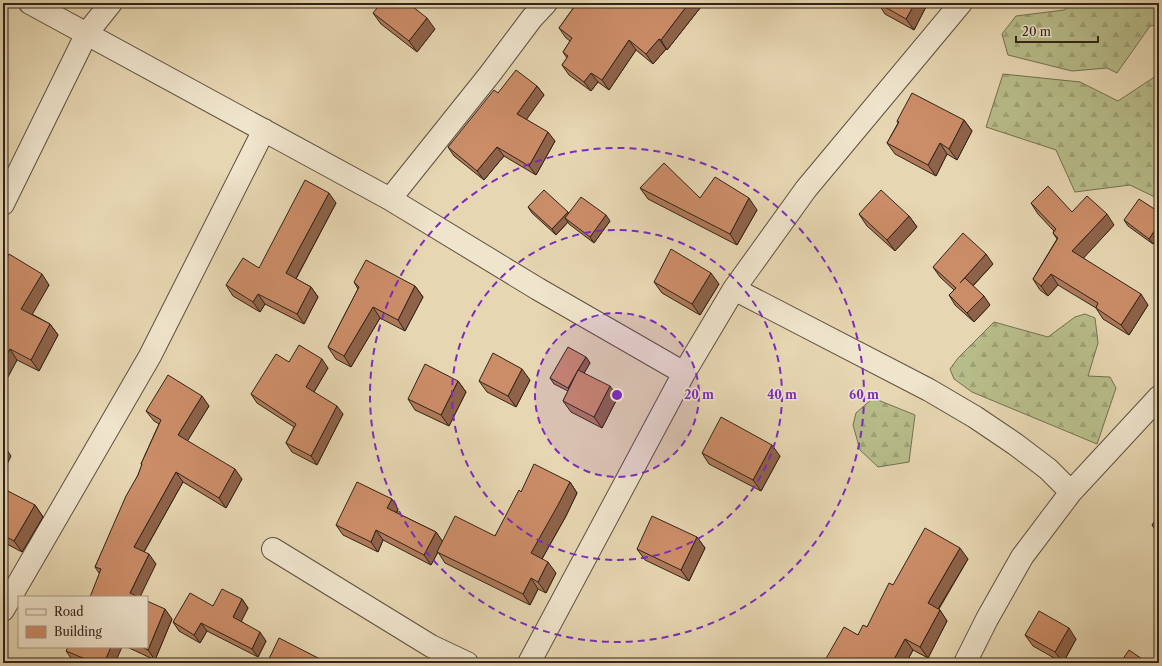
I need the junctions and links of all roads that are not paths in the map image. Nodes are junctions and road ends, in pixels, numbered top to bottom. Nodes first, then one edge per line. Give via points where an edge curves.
1 (30, 3) edge
2 (111, 3) edge
3 (546, 3) edge
4 (960, 3) edge
5 (87, 34) junction
6 (264, 130) junction
7 (390, 199) junction
8 (3, 204) edge
9 (734, 289) junction
10 (684, 373) junction
11 (1159, 397) edge
12 (1071, 492) junction
13 (273, 549) dead end
14 (3, 610) edge
15 (468, 663) edge
16 (529, 663) edge
17 (965, 663) edge

1 - 5 street
2 - 5 street
3 - 7 street
4 - 9 street via 806,189
5 - 6 street
5 - 8 street
6 - 7 street
6 - 14 street via 150,356
7 - 10 street via 538,289
9 - 10 street
9 - 12 street via 929,390 975,417 1048,469
10 - 16 street
11 - 12 street
12 - 17 street via 1022,557
13 - 15 street via 431,646

